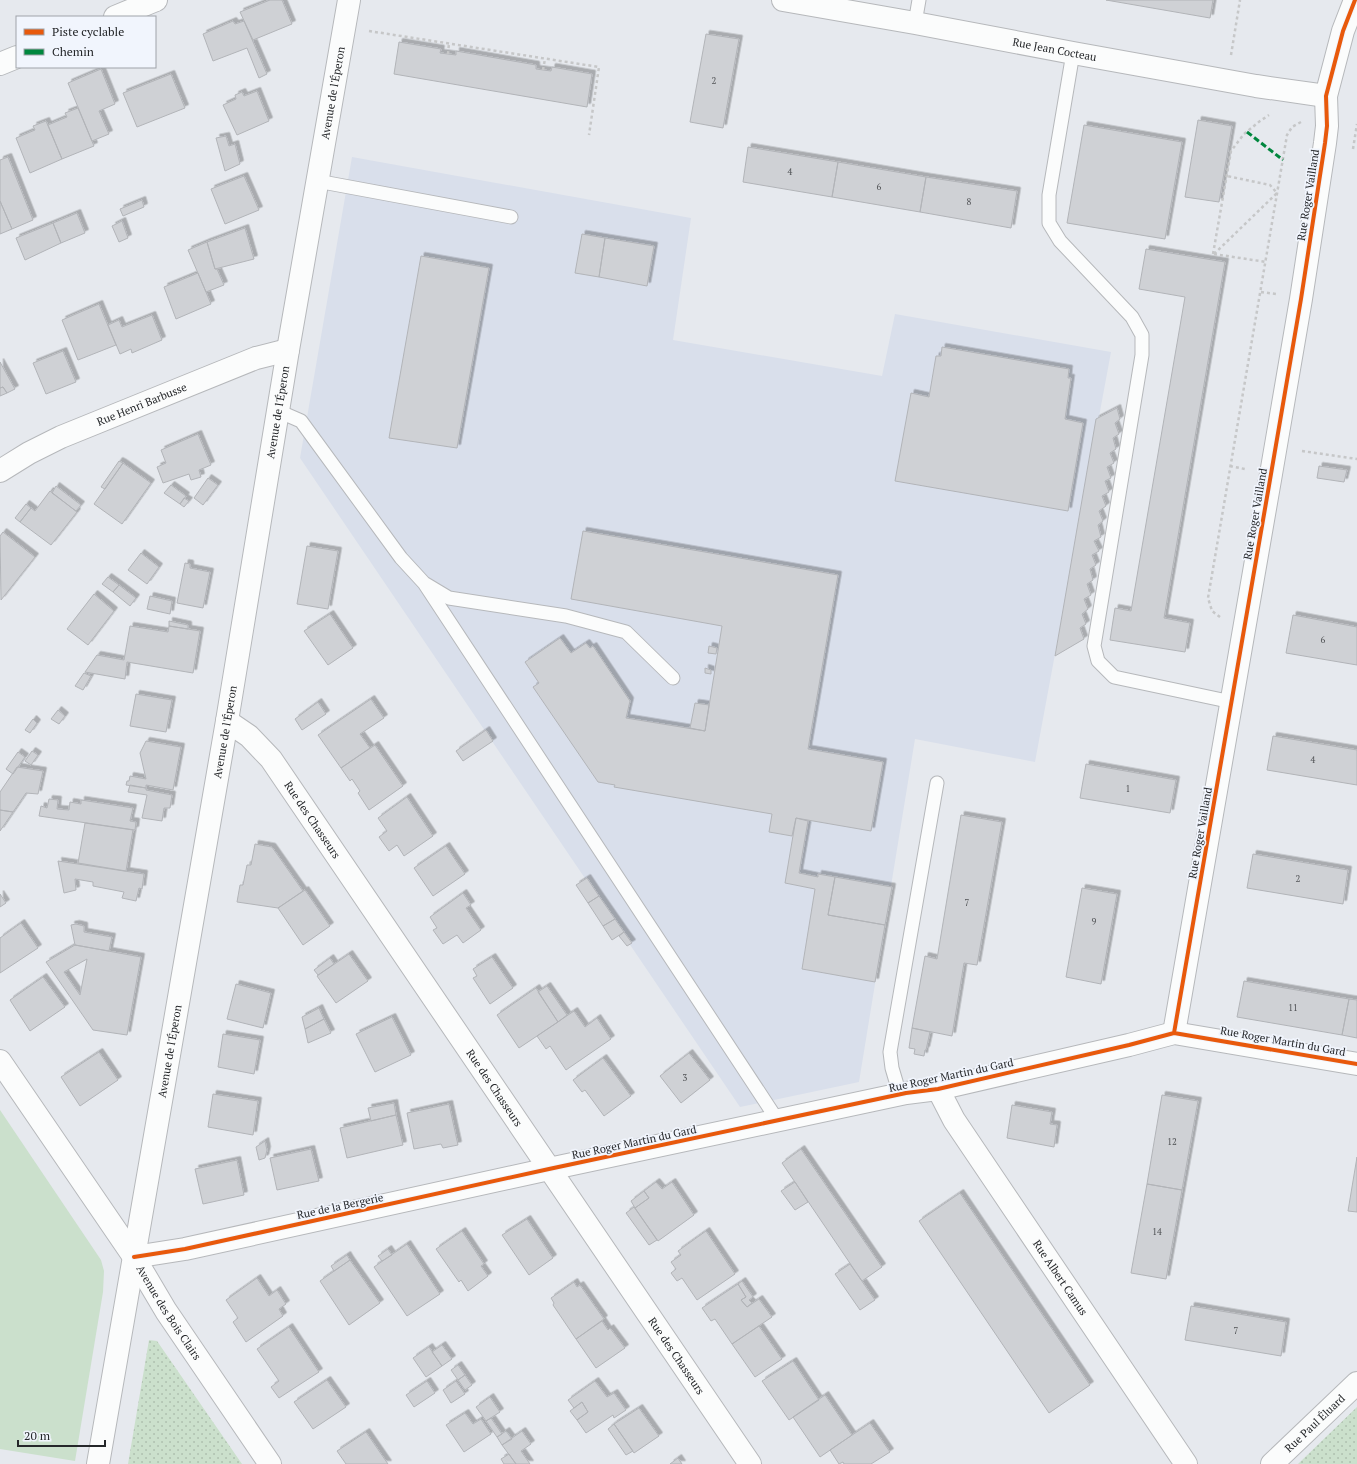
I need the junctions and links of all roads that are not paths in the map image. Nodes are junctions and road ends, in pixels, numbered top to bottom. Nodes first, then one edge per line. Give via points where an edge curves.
1 (156, 0) edge
2 (350, 0) edge
3 (782, 0) edge
4 (919, 0) edge
5 (1355, 0) edge
6 (117, 16) edge
7 (915, 23) junction
8 (1073, 54) junction
9 (16, 57) edge
10 (0, 64) edge
11 (1326, 96) junction
12 (317, 181) junction
13 (511, 217) dead end
14 (288, 350) junction
15 (278, 411) junction
16 (0, 471) edge
17 (424, 584) junction
18 (673, 678) dead end
19 (1232, 702) junction
20 (227, 721) junction
21 (937, 783) dead end
22 (1174, 1033) junction
23 (0, 1061) edge
24 (1357, 1064) edge
25 (938, 1089) junction
26 (900, 1095) junction
27 (778, 1121) junction
28 (549, 1169) junction
29 (134, 1257) junction
30 (1357, 1383) edge
31 (98, 1464) edge
32 (270, 1464) edge
33 (750, 1464) edge
34 (1186, 1464) edge
35 (1272, 1464) edge

1 - 6 street
2 - 12 street, Avenue de l'Éperon
3 - 7 street, Rue Jean Cocteau
4 - 7 lane
5 - 11 street, Rue Roger Vailland via 1343,31
7 - 8 street, Rue Jean Cocteau
8 - 11 street, Rue Jean Cocteau
8 - 19 lane via 1049,195 1049,223 1060,241 1132,317 1142,335 1142,355 1094,646 1098,661 1114,677
9 - 10 street
11 - 19 street, Rue Roger Vailland via 1325,142 1313,224
12 - 13 lane
12 - 14 street, Avenue de l'Éperon
14 - 15 street, Avenue de l'Éperon
14 - 16 street, Rue Henri Barbusse via 256,358 61,437
15 - 17 lane via 302,421 401,558
15 - 20 street, Avenue de l'Éperon
17 - 18 lane via 449,598 566,616 626,632
17 - 27 lane
19 - 22 street, Rue Roger Vailland
20 - 28 street, Rue des Chasseurs via 249,736 271,760
20 - 29 street, Avenue de l'Éperon
21 - 26 lane via 890,1052
22 - 24 street, Rue Roger Martin du Gard
22 - 25 street, Rue Roger Martin du Gard
23 - 29 street, Avenue des Bois Clairs
25 - 26 street, Rue Roger Martin du Gard
25 - 34 street, Rue Albert Camus via 954,1120
26 - 27 street, Rue Roger Martin du Gard
27 - 28 street, Rue Roger Martin du Gard
28 - 29 street, Rue de la Bergerie via 185,1249
28 - 33 street, Rue des Chasseurs
29 - 31 street, Avenue de l'Éperon
29 - 32 street, Avenue des Bois Clairs via 166,1311
30 - 35 street, Rue Paul Éluard

